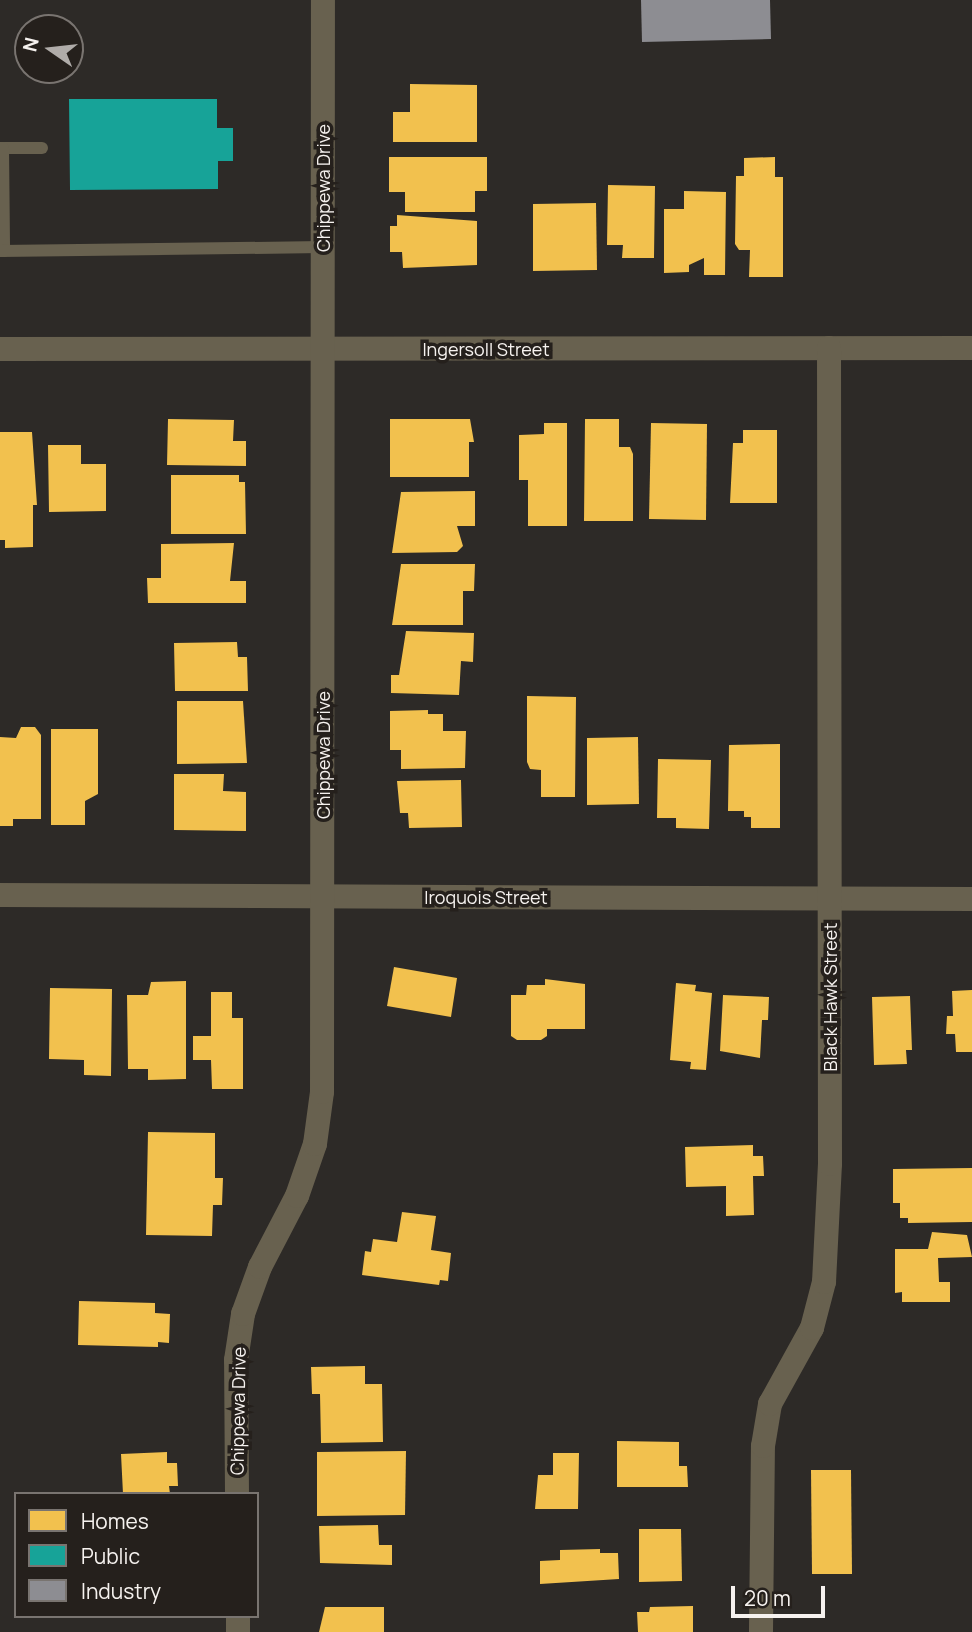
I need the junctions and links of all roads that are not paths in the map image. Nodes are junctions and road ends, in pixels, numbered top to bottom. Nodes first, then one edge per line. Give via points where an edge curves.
1 (323, 0) edge
2 (2, 148) edge
3 (42, 148) dead end
4 (323, 247) junction
5 (2, 251) edge
6 (828, 348) junction
7 (972, 348) edge
8 (0, 349) edge
9 (323, 349) junction
10 (0, 895) edge
11 (324, 896) junction
12 (831, 898) junction
13 (972, 899) edge
14 (237, 1492) edge
15 (761, 1632) edge

1 - 4 street, Chippewa Drive
2 - 3 lane
2 - 5 lane
4 - 5 lane
4 - 9 street, Chippewa Drive
6 - 7 street, Ingersoll Street
6 - 9 street, Ingersoll Street
6 - 12 street, Black Hawk Street
8 - 9 street, Ingersoll Street
9 - 11 street, Chippewa Drive
10 - 11 street, Iroquois Street
11 - 12 street, Iroquois Street
11 - 14 street, Chippewa Drive via 321,1093 315,1144 297,1196 260,1267 243,1314 236,1360
12 - 13 street, Iroquois Street
12 - 15 street, Black Hawk Street via 830,1164 824,1282 811,1328 770,1404 763,1446

